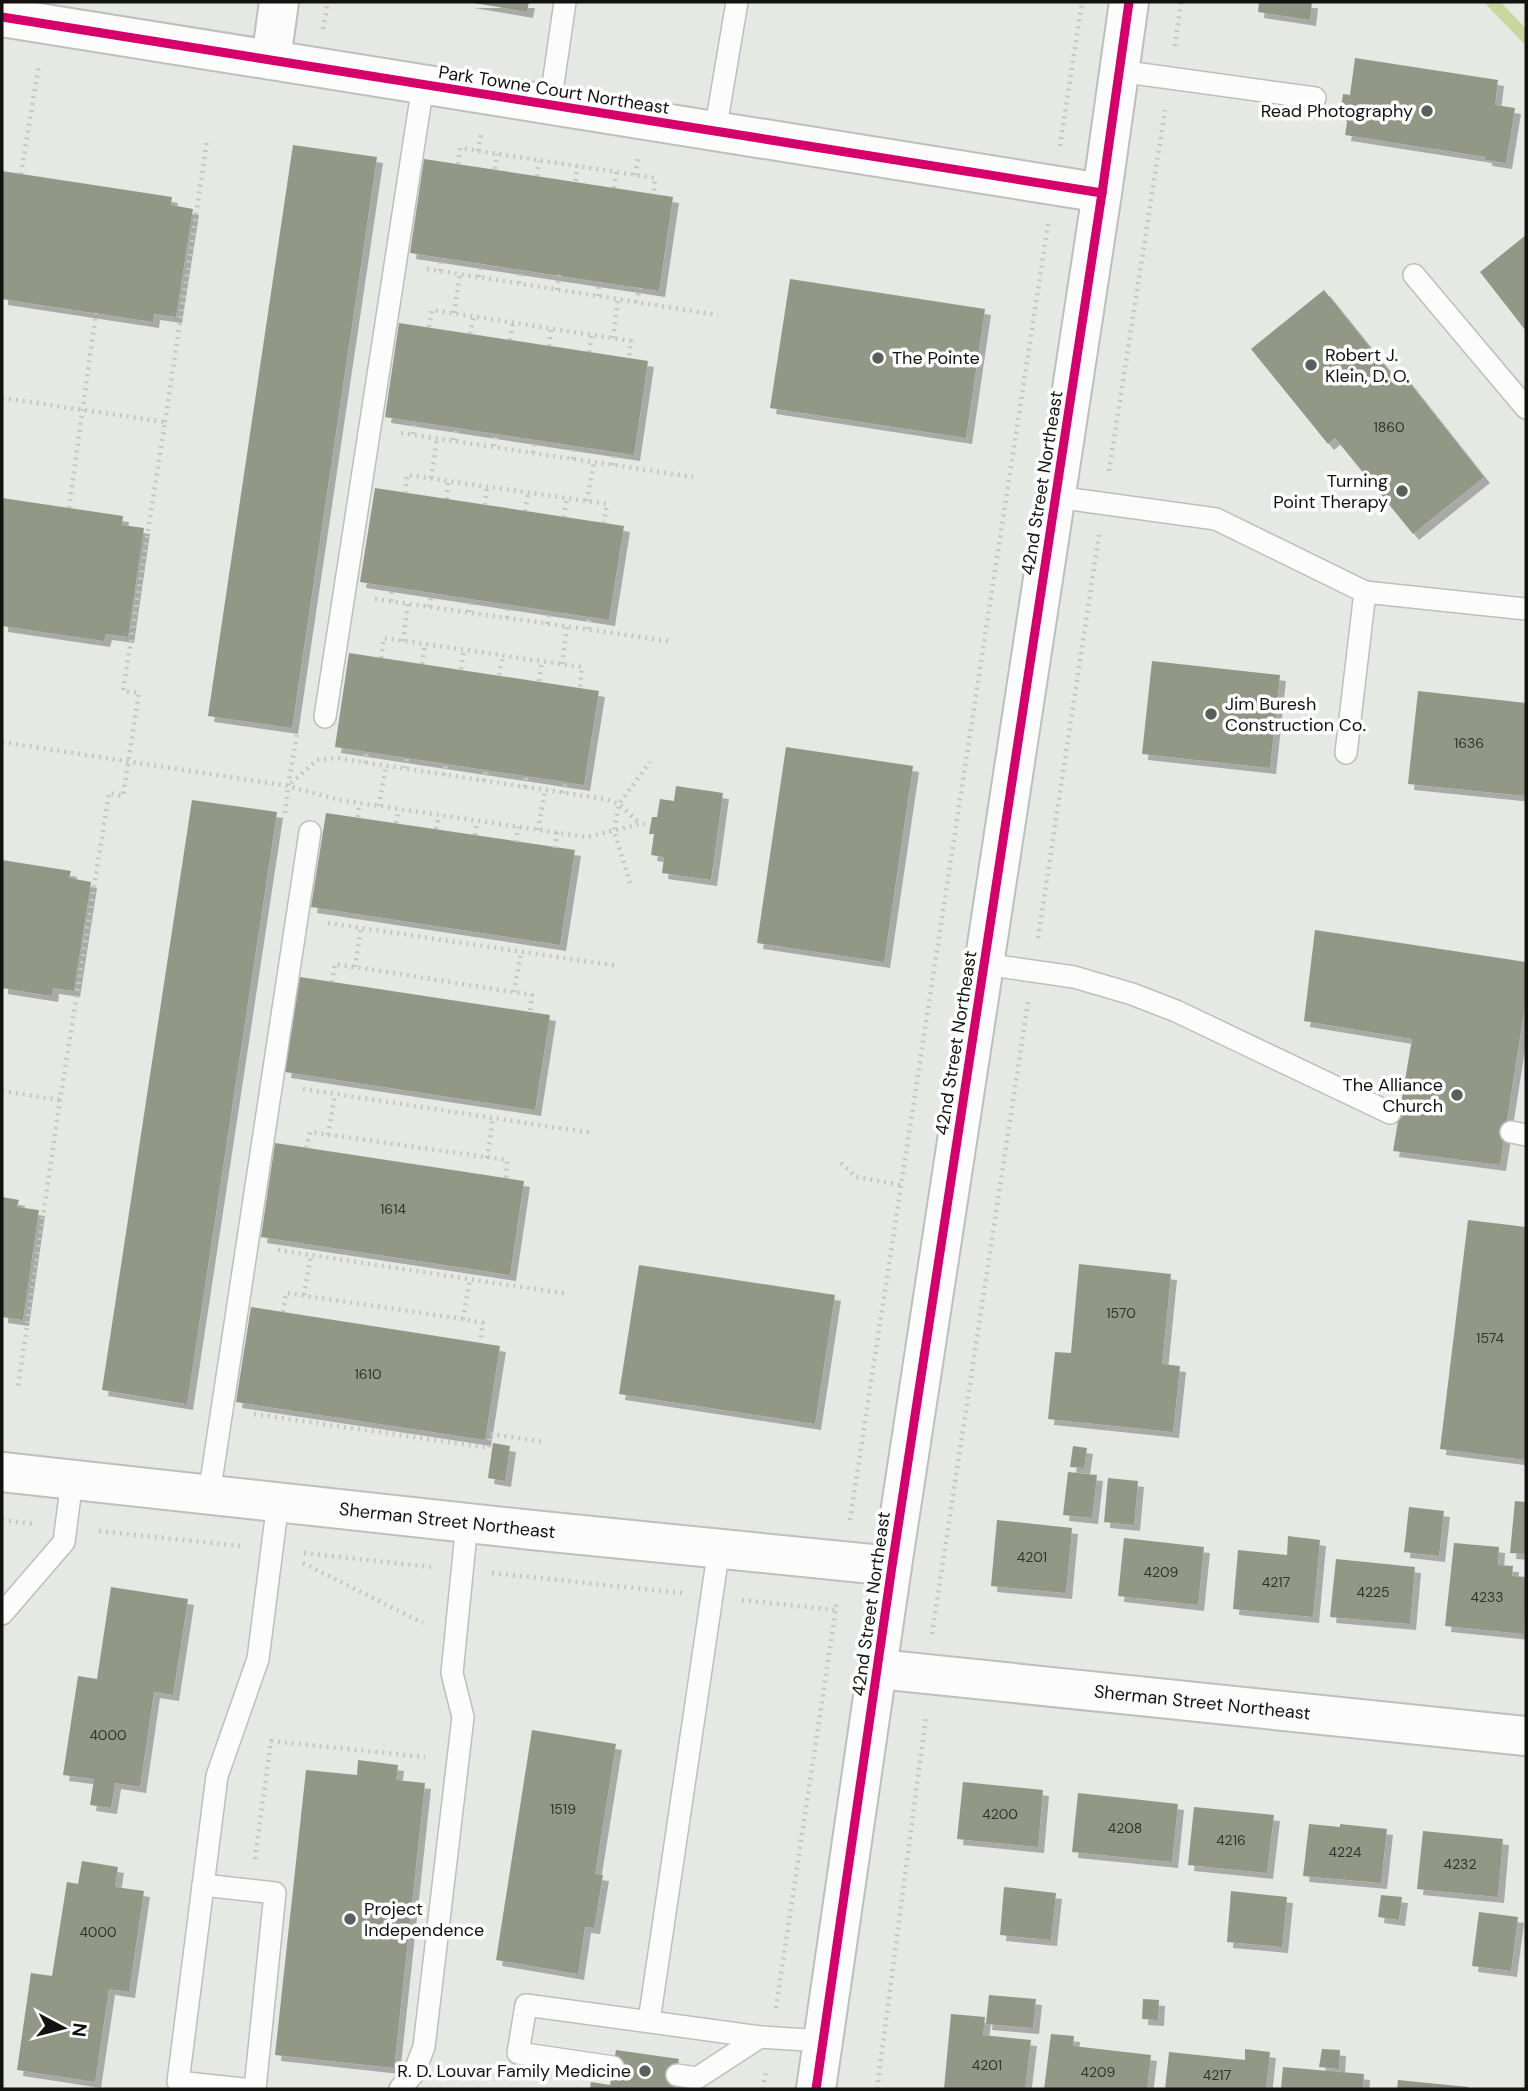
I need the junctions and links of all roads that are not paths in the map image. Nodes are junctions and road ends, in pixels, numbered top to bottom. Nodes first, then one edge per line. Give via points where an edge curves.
1 (279, 2) edge
2 (565, 2) edge
3 (737, 2) edge
4 (1129, 2) edge
5 (2, 17) edge
6 (271, 60) junction
7 (1119, 71) junction
8 (423, 85) junction
9 (1315, 98) dead end
10 (550, 105) junction
11 (715, 132) junction
12 (1102, 193) junction
13 (1414, 275) dead end
14 (1526, 408) edge
15 (1056, 497) junction
16 (1366, 592) junction
17 (1526, 609) edge
18 (325, 717) road end
19 (1346, 753) dead end
20 (310, 832) dead end
21 (984, 964) junction
22 (1390, 1113) dead end
23 (2, 1472) edge
24 (72, 1480) junction
25 (209, 1495) junction
26 (278, 1502) junction
27 (467, 1523) junction
28 (719, 1548) junction
29 (892, 1566) junction
30 (2, 1614) edge
31 (878, 1669) junction
32 (1526, 1737) edge
33 (202, 1885) junction
34 (649, 2021) junction
35 (765, 2037) junction
36 (823, 2041) junction
37 (613, 2067) dead end
38 (677, 2076) dead end
39 (243, 2089) edge
40 (255, 2089) edge
41 (400, 2089) edge
42 (816, 2089) edge

1 - 6 street
2 - 10 lane
3 - 11 lane
4 - 7 street, 42nd Street Northeast
5 - 6 street, Park Towne Court Northeast
6 - 8 street, Park Towne Court Northeast
7 - 9 lane
7 - 12 street, 42nd Street Northeast
8 - 10 street, Park Towne Court Northeast
8 - 18 lane
10 - 11 street, Park Towne Court Northeast
11 - 12 street, Park Towne Court Northeast
12 - 15 street, 42nd Street Northeast
13 - 14 lane
15 - 16 lane via 1216,519
15 - 21 street, 42nd Street Northeast
16 - 17 lane
16 - 19 lane
20 - 25 lane
21 - 22 lane via 1074,976 1132,994
21 - 29 street, 42nd Street Northeast
23 - 24 street, Sherman Street Northeast
24 - 25 street, Sherman Street Northeast
24 - 30 lane via 64,1542
25 - 26 street, Sherman Street Northeast
26 - 27 street, Sherman Street Northeast
26 - 33 lane via 281,1551 258,1660 217,1776
27 - 28 street, Sherman Street Northeast
27 - 41 lane via 452,1673 463,1717 424,2047 414,2073
28 - 29 street, Sherman Street Northeast
28 - 34 lane
29 - 31 street, 42nd Street Northeast
31 - 32 street, Sherman Street Northeast
31 - 36 street, 42nd Street Northeast
33 - 39 lane via 178,2082
33 - 40 lane via 275,1893
34 - 35 lane
34 - 37 lane via 526,2005 518,2053
35 - 36 lane
35 - 38 lane via 697,2078
36 - 42 street, 42nd Street Northeast

